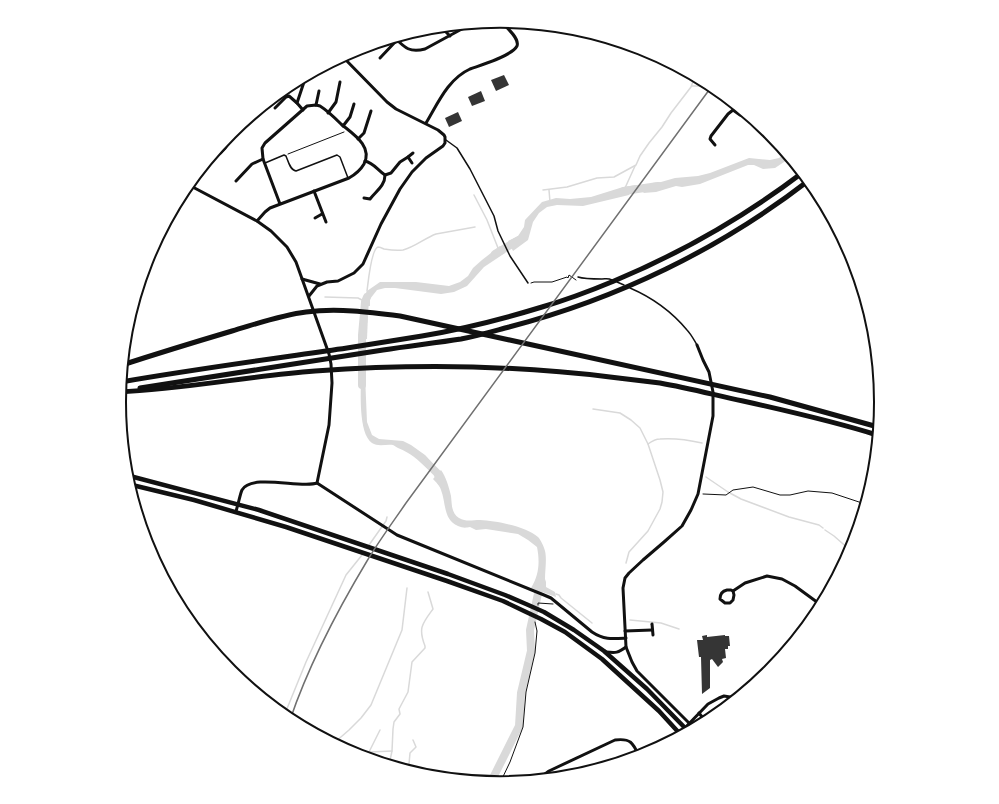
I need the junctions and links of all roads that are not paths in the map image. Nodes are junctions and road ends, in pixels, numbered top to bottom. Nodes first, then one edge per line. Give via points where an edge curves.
1 (507, 28) edge
2 (460, 30) edge
3 (446, 32) edge
4 (450, 36) junction
5 (400, 42) edge
6 (391, 44) edge
7 (380, 58) dead end
8 (347, 61) edge
9 (340, 82) dead end
10 (304, 84) edge
11 (319, 91) dead end
12 (298, 103) junction
13 (354, 104) dead end
14 (316, 105) junction
15 (275, 108) dead end
16 (302, 110) junction
17 (733, 110) edge
18 (371, 111) dead end
19 (328, 113) junction
20 (426, 123) junction
21 (343, 126) junction
22 (358, 139) junction
23 (446, 140) junction
24 (228, 145) edge
25 (715, 145) dead end
26 (413, 153) dead end
27 (218, 155) edge
28 (408, 157) junction
29 (263, 159) junction
30 (365, 161) junction
31 (265, 163) junction
32 (412, 163) dead end
33 (385, 175) junction
34 (798, 176) edge
35 (348, 178) junction
36 (236, 181) dead end
37 (803, 184) edge
38 (194, 187) edge
39 (314, 191) junction
40 (364, 198) dead end
41 (370, 199) junction
42 (280, 204) junction
43 (372, 204) dead end
44 (322, 214) junction
45 (315, 218) dead end
46 (257, 222) junction
47 (326, 222) dead end
48 (578, 276) road end
49 (302, 279) junction
50 (528, 283) road end
51 (320, 284) junction
52 (309, 296) junction
53 (697, 345) joint
54 (128, 363) edge
55 (126, 381) edge
56 (126, 391) edge
57 (126, 392) edge
58 (873, 426) edge
59 (872, 434) edge
60 (133, 477) edge
61 (318, 483) junction
62 (135, 486) edge
63 (238, 504) junction
64 (236, 511) junction
65 (733, 591) junction
66 (816, 601) edge
67 (652, 624) dead end
68 (652, 630) junction
69 (625, 632) junction
70 (653, 635) dead end
71 (602, 638) junction
72 (626, 638) junction
73 (597, 646) junction
74 (626, 647) junction
75 (604, 651) junction
76 (729, 697) edge
77 (699, 714) junction
78 (701, 717) edge
79 (689, 723) edge
80 (691, 723) edge
81 (684, 727) edge
82 (678, 730) edge
83 (636, 750) edge
84 (547, 773) edge

1 - 20 street via 516,37 517,45 514,49 458,76 444,93
2 - 4 street
3 - 4 street
4 - 5 street via 420,51 408,49
6 - 7 street
8 - 20 street via 387,102
9 - 19 street via 336,102
10 - 12 street
11 - 14 street
12 - 15 street via 289,96
12 - 16 street
13 - 21 street via 350,117
14 - 16 street via 307,106
14 - 19 street
16 - 29 street via 262,148
17 - 25 street via 711,136 711,142
18 - 22 street via 364,133
19 - 21 street
20 - 23 street via 444,135
21 - 22 street
22 - 30 street via 366,151
23 - 50 lane via 457,148 470,169 494,216 510,256
23 - 51 street via 443,146 412,172 400,189 363,264 354,273 338,281
24 - 27 street
26 - 28 street
28 - 32 street
28 - 33 street via 391,173
29 - 31 street
29 - 36 street via 252,164
30 - 33 street via 372,163
30 - 35 street via 359,172
31 - 35 lane via 284,155 291,168 296,171 337,155
31 - 42 street
33 - 41 street via 384,183
34 - 55 highway via 754,208 659,261 590,291 506,318 423,336
35 - 39 street
37 - 56 highway via 773,207 697,254 633,284 548,316 463,338
38 - 46 street
39 - 42 street
39 - 44 street
40 - 41 street
41 - 43 street
42 - 46 street via 270,208
44 - 45 street
44 - 47 street
46 - 49 street via 271,231 287,247
48 - 53 lane via 609,278 638,291 677,318
49 - 51 street
49 - 52 street
51 - 52 street
52 - 61 street via 329,354 332,383 329,425
53 - 69 street via 709,372 713,392 713,416 698,494 682,526 625,578
54 - 58 highway via 276,318 306,312 373,312 770,398
57 - 59 highway via 314,371 478,367 572,373 660,384 809,416
60 - 63 highway
61 - 63 street via 312,485 257,482 242,490
61 - 71 street via 397,535 551,598
62 - 64 highway
63 - 64 street
63 - 73 highway via 505,595 544,612
64 - 82 highway via 448,581 503,601 541,619 565,632 602,659
65 - 65 street via 733,600 730,603 720,599 724,590
65 - 66 street via 744,583 767,576 782,579
67 - 68 street
68 - 69 street
68 - 70 street
69 - 72 street
71 - 72 street
71 - 73 street
72 - 74 street
73 - 75 highway
74 - 75 street via 615,653
74 - 79 street via 638,671
75 - 81 highway via 647,689
76 - 77 street via 724,696 708,704
77 - 78 street
77 - 80 street
83 - 84 street via 629,741 615,740

